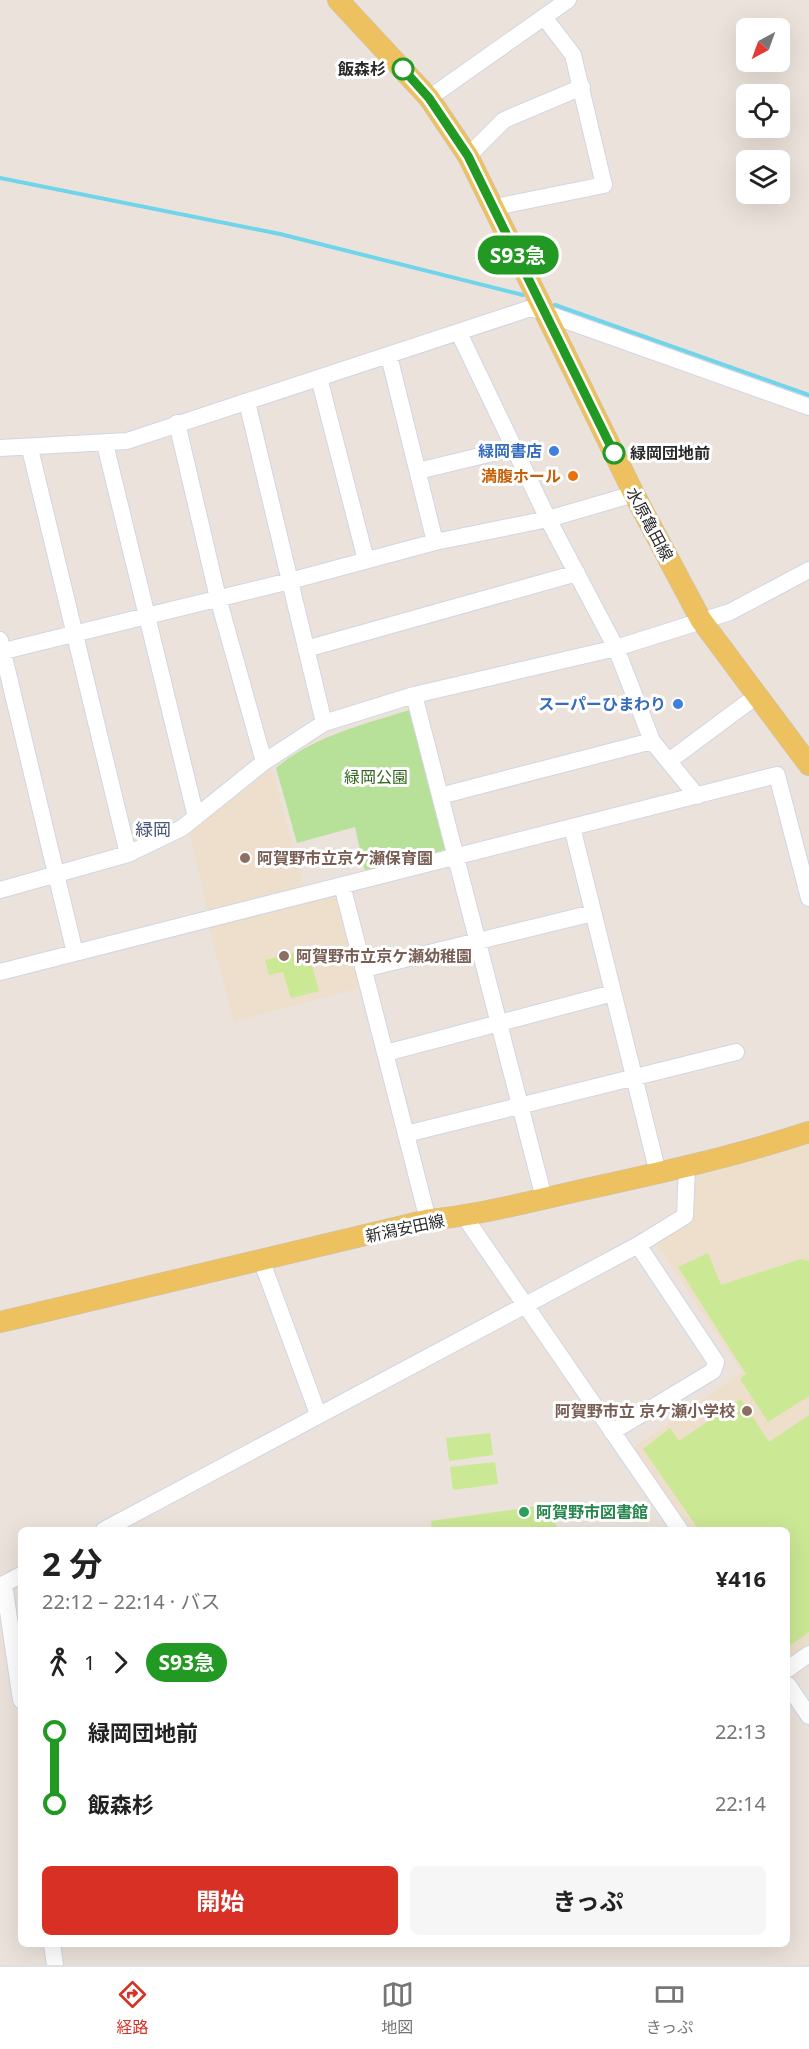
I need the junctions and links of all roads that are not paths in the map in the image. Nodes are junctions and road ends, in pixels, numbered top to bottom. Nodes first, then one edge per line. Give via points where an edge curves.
1 (338, 0) edge
2 (568, 0) edge
3 (544, 17) junction
4 (582, 87) junction
5 (429, 98) junction
6 (468, 156) junction
7 (495, 207) junction
8 (544, 310) junction
9 (459, 333) junction
10 (389, 356) junction
11 (319, 378) junction
12 (247, 402) junction
13 (809, 406) edge
14 (177, 423) junction
15 (105, 444) junction
16 (0, 448) edge
17 (30, 448) junction
18 (513, 448) junction
19 (418, 471) junction
20 (634, 494) junction
21 (548, 519) junction
22 (435, 542) junction
23 (366, 560) junction
24 (809, 570) edge
25 (577, 573) junction
26 (290, 581) junction
27 (218, 598) junction
28 (147, 615) junction
29 (701, 620) junction
30 (76, 634) junction
31 (1, 647) edge
32 (616, 648) junction
33 (306, 649) junction
34 (414, 695) junction
35 (755, 697) junction
36 (324, 723) junction
37 (652, 741) junction
38 (669, 761) junction
39 (264, 762) junction
40 (809, 765) edge
41 (440, 796) junction
42 (697, 796) junction
43 (196, 817) junction
44 (572, 827) junction
45 (128, 854) junction
46 (456, 857) junction
47 (57, 875) junction
48 (342, 885) junction
49 (0, 890) edge
50 (809, 898) edge
51 (593, 913) junction
52 (477, 939) junction
53 (75, 953) junction
54 (364, 969) junction
55 (0, 972) edge
56 (613, 993) junction
57 (499, 1024) junction
58 (736, 1052) dead end
59 (386, 1053) junction
60 (634, 1077) junction
61 (520, 1107) junction
62 (809, 1132) edge
63 (406, 1134) junction
64 (687, 1166) junction
65 (658, 1173) junction
66 (544, 1198) junction
67 (464, 1216) junction
68 (428, 1220) junction
69 (638, 1245) junction
70 (262, 1262) junction
71 (524, 1305) junction
72 (0, 1322) edge
73 (318, 1414) junction
74 (612, 1432) junction
75 (110, 1527) edge
76 (678, 1527) edge
77 (18, 1577) edge
78 (2, 1585) edge
79 (809, 1654) edge
80 (790, 1668) edge
81 (18, 1682) edge
82 (790, 1688) edge
83 (809, 1716) edge
84 (52, 1947) edge
85 (55, 1965) edge

1 - 5 main road, 水原亀田線
2 - 3 street
3 - 4 street via 573,55
3 - 5 street
4 - 6 street via 504,120
4 - 7 street via 604,185
5 - 6 main road, 水原亀田線
6 - 7 main road, 水原亀田線
7 - 8 main road, 水原亀田線
8 - 9 street via 531,308
8 - 13 street
8 - 20 main road, 水原亀田線
9 - 10 street
9 - 18 street
10 - 11 street
10 - 19 street
11 - 12 street
11 - 23 street
12 - 14 street
12 - 26 street
14 - 15 street via 127,441
14 - 27 street
15 - 17 street
15 - 28 street
16 - 17 street
17 - 30 street
18 - 19 street
18 - 21 street
19 - 22 street
20 - 21 street
20 - 29 main road, 水原亀田線
21 - 22 street
21 - 25 street
22 - 23 street
23 - 26 street
24 - 29 street via 730,612
25 - 32 street
25 - 33 street
26 - 27 street
26 - 33 street
27 - 28 street
27 - 39 street
28 - 30 street
28 - 43 street
29 - 32 street
29 - 35 main road, 水原亀田線
30 - 31 street
30 - 45 street
31 - 47 street
32 - 34 street
32 - 37 street
33 - 36 street
34 - 36 street
34 - 41 street
35 - 38 street
35 - 40 main road, 水原亀田線
36 - 39 street
37 - 38 street
37 - 41 street
38 - 42 street
39 - 43 street
41 - 46 street
42 - 44 street
42 - 50 street via 777,775
43 - 45 street
44 - 46 street
44 - 51 street
45 - 47 street
46 - 48 street
46 - 52 street
47 - 49 street
47 - 53 street
48 - 53 street
48 - 54 street
51 - 52 street
51 - 56 street
52 - 54 street
52 - 57 street
53 - 55 street
54 - 59 street
56 - 57 street
56 - 60 street
57 - 59 street
57 - 61 street
58 - 60 street
59 - 63 street
60 - 61 street
60 - 65 street
61 - 63 street
61 - 66 street
62 - 64 main road, 新潟安田線
63 - 68 street
64 - 65 main road, 新潟安田線
64 - 69 street via 685,1216
65 - 66 main road, 新潟安田線
66 - 67 main road, 新潟安田線
67 - 68 main road, 新潟安田線
67 - 71 street
68 - 70 main road, 新潟安田線
69 - 71 street
69 - 74 street via 716,1362 713,1371
70 - 72 main road, 新潟安田線
70 - 73 street
71 - 73 street
71 - 74 street
73 - 75 street
74 - 76 street
77 - 78 street
78 - 81 street
79 - 80 street
82 - 83 street
84 - 85 street

